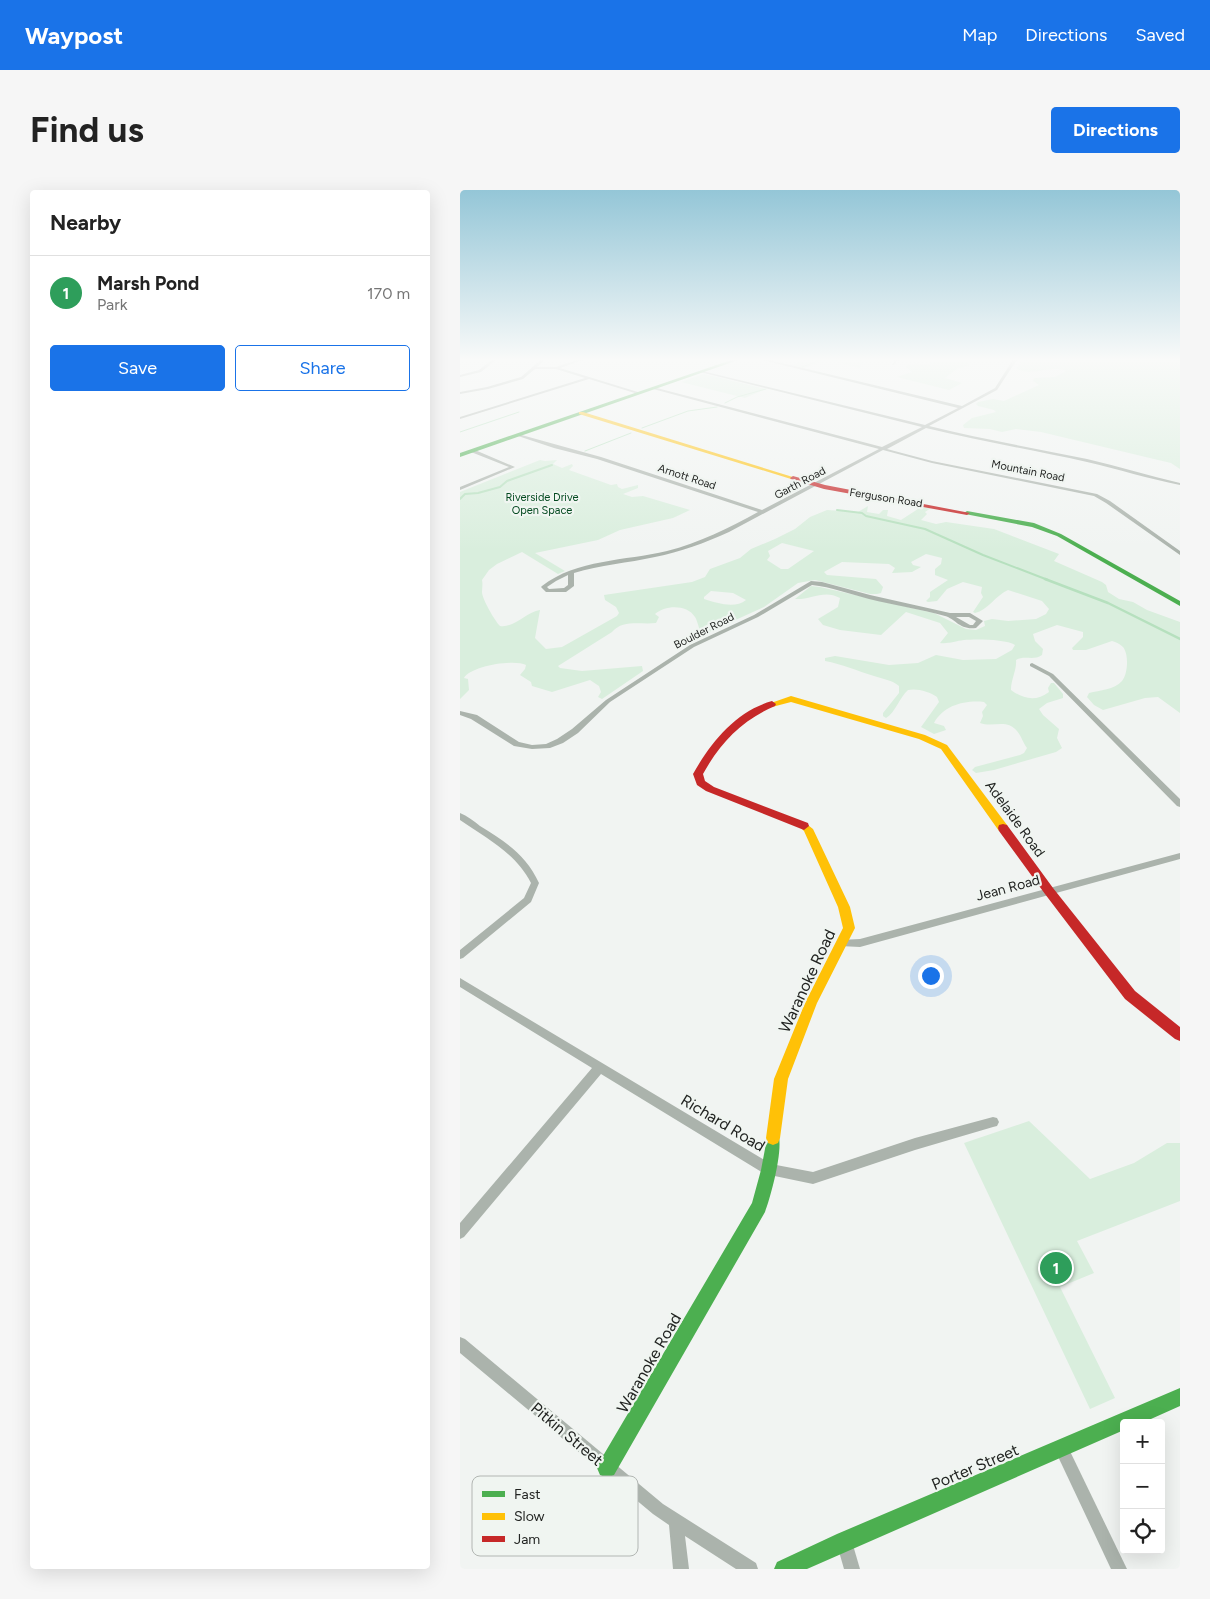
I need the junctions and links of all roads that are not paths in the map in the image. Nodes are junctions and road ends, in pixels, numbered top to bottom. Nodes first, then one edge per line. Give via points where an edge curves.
1 (555, 422) edge
2 (612, 422) edge
3 (785, 422) edge
4 (909, 422) edge
5 (931, 422) edge
6 (924, 426) junction
7 (519, 435) junction
8 (882, 448) junction
9 (473, 451) junction
10 (460, 455) edge
11 (1180, 484) edge
12 (816, 485) junction
13 (460, 489) edge
14 (762, 512) junction
15 (1179, 551) edge
16 (571, 572) junction
17 (1180, 604) edge
18 (950, 614) dead end
19 (1032, 665) dead end
20 (778, 700) joint
21 (460, 713) edge
22 (1180, 804) edge
23 (460, 816) edge
24 (1180, 856) edge
25 (1049, 892) junction
26 (843, 943) junction
27 (460, 955) edge
28 (460, 982) edge
29 (1180, 1035) edge
30 (600, 1067) junction
31 (993, 1122) dead end
32 (770, 1170) junction
33 (460, 1233) edge
34 (460, 1344) edge
35 (1180, 1397) edge
36 (1061, 1448) junction
37 (608, 1468) junction
38 (618, 1476) edge
39 (638, 1493) edge
40 (676, 1522) junction
41 (844, 1541) junction
42 (680, 1569) edge
43 (750, 1569) edge
44 (784, 1569) edge
45 (852, 1569) edge
46 (1119, 1569) edge

1 - 7 street
2 - 12 street, Ferguson Road
3 - 8 street, Mountain Road
4 - 6 street
5 - 6 street, Garth Road
6 - 8 street, Garth Road
6 - 11 street
7 - 9 street
7 - 14 street, Arnott Road
8 - 12 street, Garth Road
8 - 15 street, Mountain Road via 947,465 1095,495
9 - 10 street
9 - 13 street via 513,467
12 - 14 street, Garth Road
12 - 17 street, Ferguson Road via 1034,525 1059,535
14 - 16 street, Garth Road via 711,538 659,555
16 - 16 street, Garth Road via 549,582 544,587 548,591 566,590 571,586
18 - 21 street, Boulder Road via 811,583 756,616 692,646 608,701 575,731 547,746 532,748 517,744 474,717
19 - 22 street via 1051,674
20 - 25 street, Adelaide Road via 800,700 922,737 944,747
20 - 26 street, Waranoke Road via 758,709 721,738 698,774 701,782 710,789 800,823 808,829 844,907 849,928
23 - 27 street via 519,858 530,870 535,883 528,900
24 - 25 street, Jean Road
25 - 26 street, Jean Road via 860,943
25 - 29 street, Adelaide Road via 1130,995
26 - 32 street, Waranoke Road via 811,1002 781,1080
28 - 30 street, Richard Road
30 - 32 street, Richard Road
30 - 33 street
31 - 32 street, Richard Road via 813,1178
32 - 37 street, Waranoke Road via 759,1206
34 - 37 street, Pitkin Street
35 - 36 street, Porter Street
36 - 41 street, Porter Street
36 - 46 street
37 - 38 street, Pitkin Street
39 - 40 street, Pitkin Street
40 - 42 street
40 - 43 street, Pitkin Street
41 - 44 street, Porter Street
41 - 45 street

